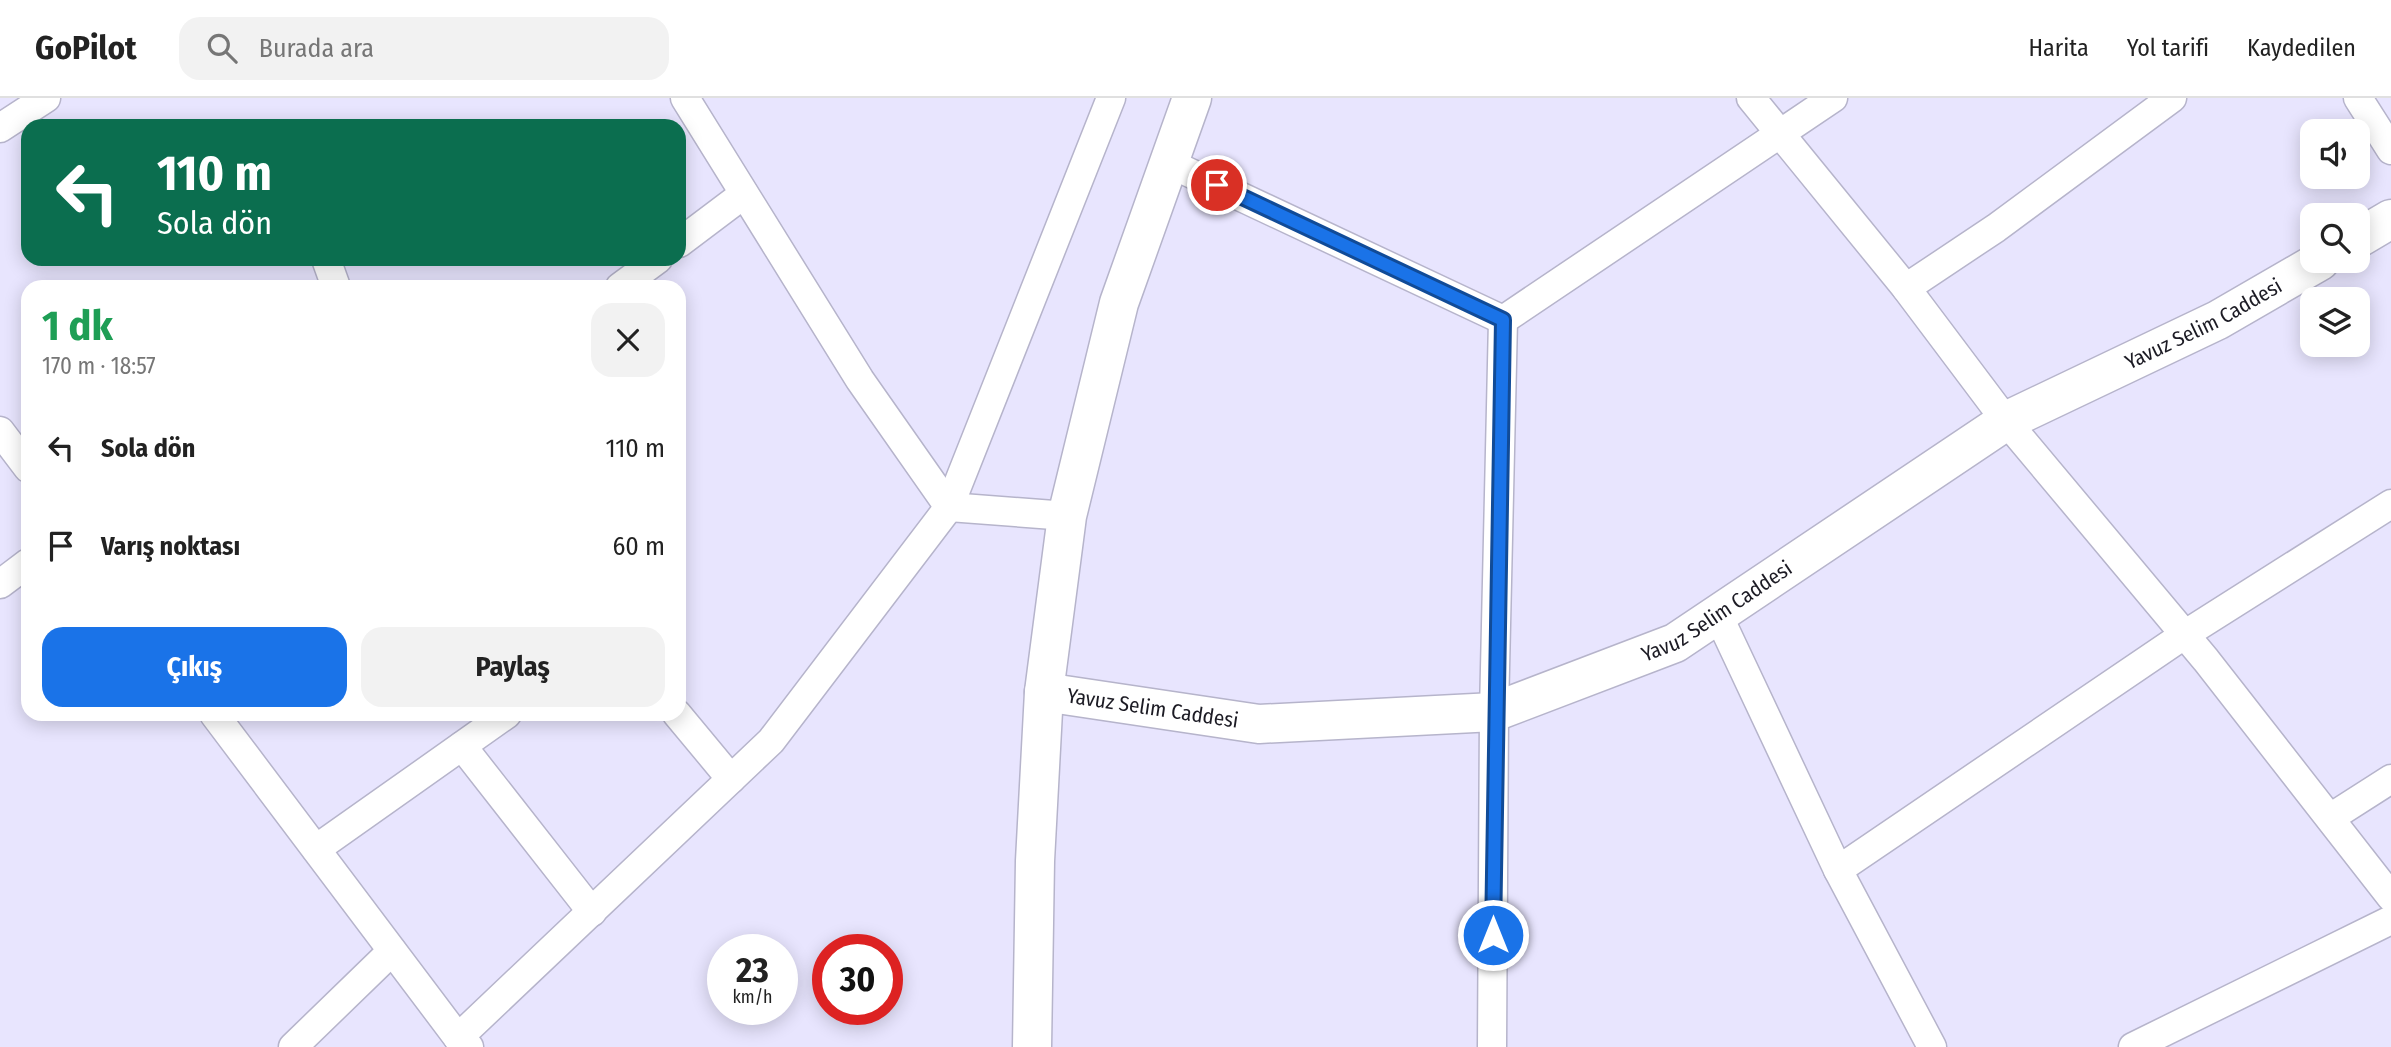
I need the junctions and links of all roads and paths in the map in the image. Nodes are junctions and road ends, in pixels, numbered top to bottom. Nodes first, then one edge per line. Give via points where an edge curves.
1 (46, 98) edge
2 (685, 98) edge
3 (1111, 98) edge
4 (1192, 98) edge
5 (1751, 98) edge
6 (1833, 98) edge
7 (2172, 98) edge
8 (2358, 98) edge
9 (0, 128) edge
10 (1781, 134) junction
11 (2391, 150) edge
12 (1169, 163) junction
13 (744, 194) junction
14 (2391, 219) edge
15 (2370, 231) edge
16 (686, 238) edge
17 (648, 266) edge
18 (2300, 273) edge
19 (629, 280) edge
20 (1906, 288) junction
21 (1503, 320) junction
22 (2006, 421) junction
23 (11, 434) edge
24 (21, 454) edge
25 (2391, 504) edge
26 (950, 507) junction
27 (1067, 516) junction
28 (21, 569) edge
29 (0, 584) edge
30 (1718, 615) junction
31 (2184, 635) junction
32 (1044, 692) junction
33 (1494, 712) junction
34 (219, 721) edge
35 (497, 721) edge
36 (683, 721) edge
37 (462, 746) junction
38 (731, 779) junction
39 (2391, 779) edge
40 (2330, 818) junction
41 (316, 849) junction
42 (1838, 870) junction
43 (2391, 897) edge
44 (592, 912) junction
45 (2391, 919) edge
46 (392, 951) junction
47 (463, 1043) edge
48 (293, 1047) edge
49 (1032, 1047) edge
50 (1492, 1047) edge
51 (1932, 1047) edge
52 (2133, 1047) edge

1 - 9 street
2 - 13 street
3 - 26 street
4 - 12 street
5 - 10 street
6 - 10 street
7 - 20 street
8 - 11 street
10 - 20 street
10 - 21 street
12 - 21 street
12 - 27 street via 1119,303
13 - 16 street
13 - 26 street via 860,380
14 - 15 street
17 - 19 street
18 - 22 street, Yavuz Selim Caddesi via 2218,320
20 - 22 street
21 - 33 street
22 - 30 street, Yavuz Selim Caddesi
22 - 31 street
23 - 24 street
25 - 31 street
26 - 27 street
26 - 38 street via 771,741
27 - 32 street
28 - 29 street
30 - 33 street, Yavuz Selim Caddesi via 1675,643
30 - 42 street
31 - 40 street
31 - 42 street
32 - 33 street, Yavuz Selim Caddesi via 1259,724
32 - 49 street
33 - 50 street
34 - 41 street
35 - 37 street
36 - 38 street
37 - 41 street
37 - 44 street
38 - 44 street
39 - 40 street
40 - 43 street
41 - 46 street
42 - 51 street
44 - 47 street
45 - 52 street
46 - 47 street
46 - 48 street

